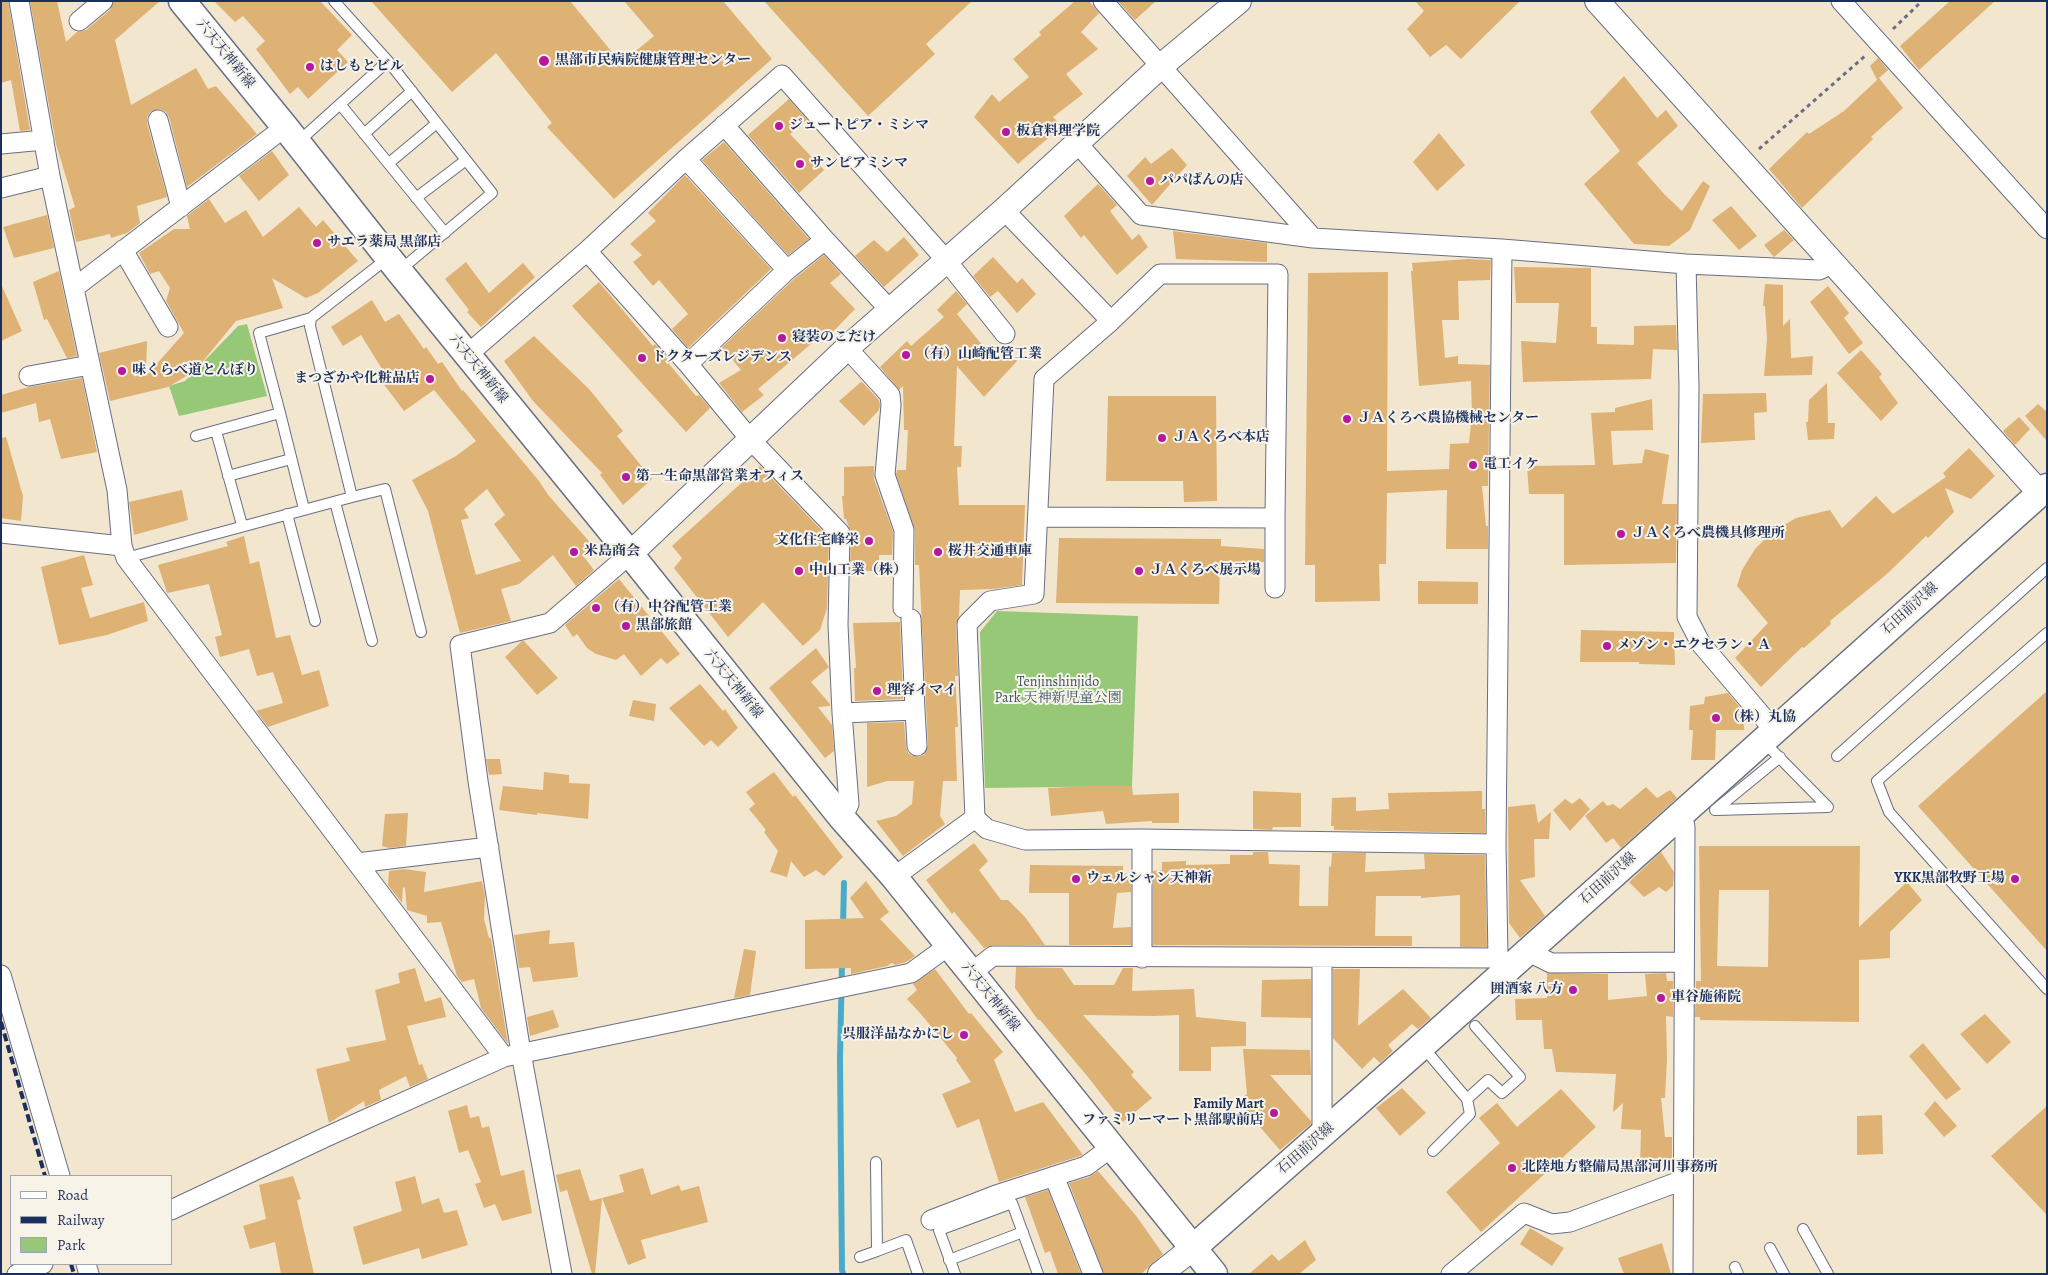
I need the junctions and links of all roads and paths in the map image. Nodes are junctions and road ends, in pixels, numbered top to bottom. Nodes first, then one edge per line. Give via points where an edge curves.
1 (19, 1) edge
2 (103, 1) edge
3 (334, 1) edge
4 (1103, 1) edge
5 (1238, 1) edge
6 (1597, 1) edge
7 (1840, 1) edge
8 (1922, 1) edge
9 (189, 4) edge
10 (79, 21) dead end
11 (1878, 44) junction
12 (388, 61) junction
13 (1161, 66) junction
14 (412, 92) junction
15 (340, 104) junction
16 (158, 120) dead end
17 (437, 123) junction
18 (724, 125) junction
19 (364, 134) junction
20 (291, 135) junction
21 (44, 140) junction
22 (1077, 143) junction
23 (1, 144) edge
24 (686, 159) junction
25 (466, 160) junction
26 (1743, 163) junction
27 (389, 164) junction
28 (50, 176) junction
29 (1, 188) edge
30 (416, 198) junction
31 (181, 207) junction
32 (1004, 210) junction
33 (2047, 229) edge
34 (444, 233) junction
35 (1313, 238) junction
36 (825, 240) junction
37 (1502, 249) junction
38 (123, 250) junction
39 (587, 251) junction
40 (946, 260) junction
41 (1686, 264) junction
42 (1832, 264) junction
43 (393, 265) junction
44 (787, 270) junction
45 (74, 288) junction
46 (890, 310) junction
47 (311, 318) junction
48 (1112, 321) junction
49 (168, 327) dead end
50 (1005, 334) dead end
51 (847, 348) junction
52 (466, 355) junction
53 (688, 364) junction
54 (90, 365) junction
55 (29, 376) dead end
56 (280, 413) junction
57 (216, 431) junction
58 (196, 436) dead end
59 (750, 440) junction
60 (291, 460) junction
61 (228, 476) junction
62 (2043, 490) edge
63 (352, 497) junction
64 (336, 502) junction
65 (304, 509) junction
66 (287, 514) junction
67 (1038, 518) junction
68 (1275, 518) junction
69 (242, 525) junction
70 (1, 533) edge
71 (124, 552) junction
72 (630, 554) junction
73 (2047, 568) edge
74 (1275, 588) dead end
75 (315, 621) dead end
76 (421, 632) dead end
77 (2047, 633) edge
78 (372, 641) dead end
79 (915, 710) junction
80 (842, 712) junction
81 (1772, 742) junction
82 (917, 746) dead end
83 (1837, 756) dead end
84 (1682, 813) junction
85 (842, 818) junction
86 (975, 818) junction
87 (1142, 840) junction
88 (1496, 844) junction
89 (489, 847) junction
90 (356, 863) junction
91 (894, 877) junction
92 (948, 946) junction
93 (1142, 958) junction
94 (1322, 958) junction
95 (1512, 959) junction
96 (1684, 962) junction
97 (971, 973) junction
98 (1, 975) edge
99 (2047, 989) edge
100 (1475, 1026) dead end
101 (1422, 1046) junction
102 (512, 1055) junction
103 (1467, 1099) junction
104 (1322, 1136) junction
105 (1112, 1147) junction
106 (1432, 1151) dead end
107 (876, 1162) dead end
108 (60, 1175) edge
109 (1054, 1176) junction
110 (1683, 1180) junction
111 (172, 1210) edge
112 (931, 1220) dead end
113 (1802, 1228) dead end
114 (1023, 1232) junction
115 (1194, 1248) junction
116 (1770, 1248) dead end
117 (877, 1251) junction
118 (860, 1258) dead end
119 (949, 1260) junction
120 (40, 1265) edge
121 (17, 1274) edge
122 (562, 1274) edge
123 (918, 1274) edge
124 (955, 1274) edge
125 (1038, 1274) edge
126 (1093, 1274) edge
127 (1160, 1274) edge
128 (1214, 1274) edge
129 (1451, 1274) edge
130 (1683, 1274) edge
131 (1784, 1274) edge
132 (1828, 1274) edge

1 - 21 street
2 - 10 street
3 - 12 lane
4 - 13 street
5 - 13 street
6 - 26 street
7 - 11 street
8 - 11 path
9 - 20 main road, 六天天神新線
11 - 26 path
11 - 33 street
12 - 14 lane
12 - 15 lane
13 - 22 street
13 - 35 street
14 - 17 lane
14 - 19 lane
15 - 19 lane
15 - 20 lane
16 - 31 street
17 - 25 lane
17 - 27 lane
18 - 24 street
18 - 36 street
18 - 40 street via 782,75
19 - 27 lane
20 - 31 street
20 - 43 main road, 六天天神新線
21 - 23 street
21 - 28 street
22 - 32 street
22 - 35 street via 1141,215
24 - 39 street
24 - 44 street
25 - 30 lane
25 - 34 lane via 492,193
26 - 42 street
27 - 30 lane
28 - 29 street
28 - 45 street
30 - 34 lane
31 - 38 street
32 - 40 street
32 - 48 street
34 - 43 lane
35 - 37 street
36 - 44 street
36 - 46 street
37 - 41 street
37 - 88 street
38 - 45 street
38 - 49 street
39 - 52 street
39 - 53 street
40 - 46 street
40 - 50 street
41 - 42 street via 1819,270
41 - 81 street via 1689,386 1687,616 1701,644
42 - 62 street
43 - 47 lane
43 - 52 main road, 六天天神新線
44 - 53 street
45 - 54 street
46 - 51 street
47 - 56 lane via 259,334
47 - 63 lane via 310,326
48 - 67 street via 1044,379
48 - 68 street via 1160,274 1278,274
51 - 59 street
51 - 79 street via 890,396 892,405 885,475 904,530
52 - 72 main road, 六天天神新線
53 - 59 street
54 - 55 street
54 - 71 street via 116,490
56 - 57 lane
56 - 60 lane
57 - 58 lane
57 - 61 lane
59 - 72 street
59 - 80 street via 840,533 838,624
60 - 61 lane
60 - 65 lane
61 - 69 lane
62 - 81 main road, 石田前沢線
63 - 64 lane
63 - 76 lane via 385,489
64 - 65 lane
64 - 78 lane
65 - 66 lane
66 - 69 lane
66 - 75 lane
67 - 68 street
67 - 86 street via 1034,594 990,601 967,624
68 - 74 street
69 - 71 lane
70 - 71 street
71 - 90 street
72 - 85 main road, 六天天神新線
72 - 89 street via 550,623 460,645
73 - 83 lane
77 - 99 lane via 1877,781 1889,812
79 - 80 street
79 - 82 street
80 - 85 street via 849,804
81 - 81 lane via 1828,807 1715,810 1751,781
81 - 84 main road, 石田前沢線
84 - 95 main road, 石田前沢線
84 - 96 street via 1685,827
85 - 91 main road, 六天天神新線
86 - 87 street via 986,829 1025,840
86 - 91 street
87 - 88 street
87 - 93 street
88 - 95 street
89 - 90 street
89 - 102 street
90 - 102 street
91 - 92 main road, 六天天神新線
92 - 97 main road, 六天天神新線
92 - 102 street via 911,973
93 - 94 street
93 - 97 street via 993,956
94 - 95 street
94 - 104 street
95 - 96 street via 1551,963
95 - 101 main road, 石田前沢線
96 - 110 street
97 - 105 main road, 六天天神新線
98 - 108 street
100 - 103 lane via 1520,1077 1502,1093 1488,1080
101 - 103 lane
101 - 104 main road, 石田前沢線
102 - 111 street
102 - 122 street
103 - 106 lane via 1470,1114
104 - 115 main road, 石田前沢線
105 - 109 street via 1086,1166
105 - 115 main road, 六天天神新線
107 - 117 lane
109 - 112 street
109 - 126 street
110 - 129 street via 1570,1222 1552,1224 1524,1213
110 - 130 street
113 - 132 lane
114 - 119 lane
114 - 119 lane via 1012,1203 939,1230
114 - 125 lane
115 - 127 street
115 - 128 main road
116 - 131 lane
117 - 118 lane
117 - 123 lane via 906,1240
119 - 124 lane
120 - 121 street

